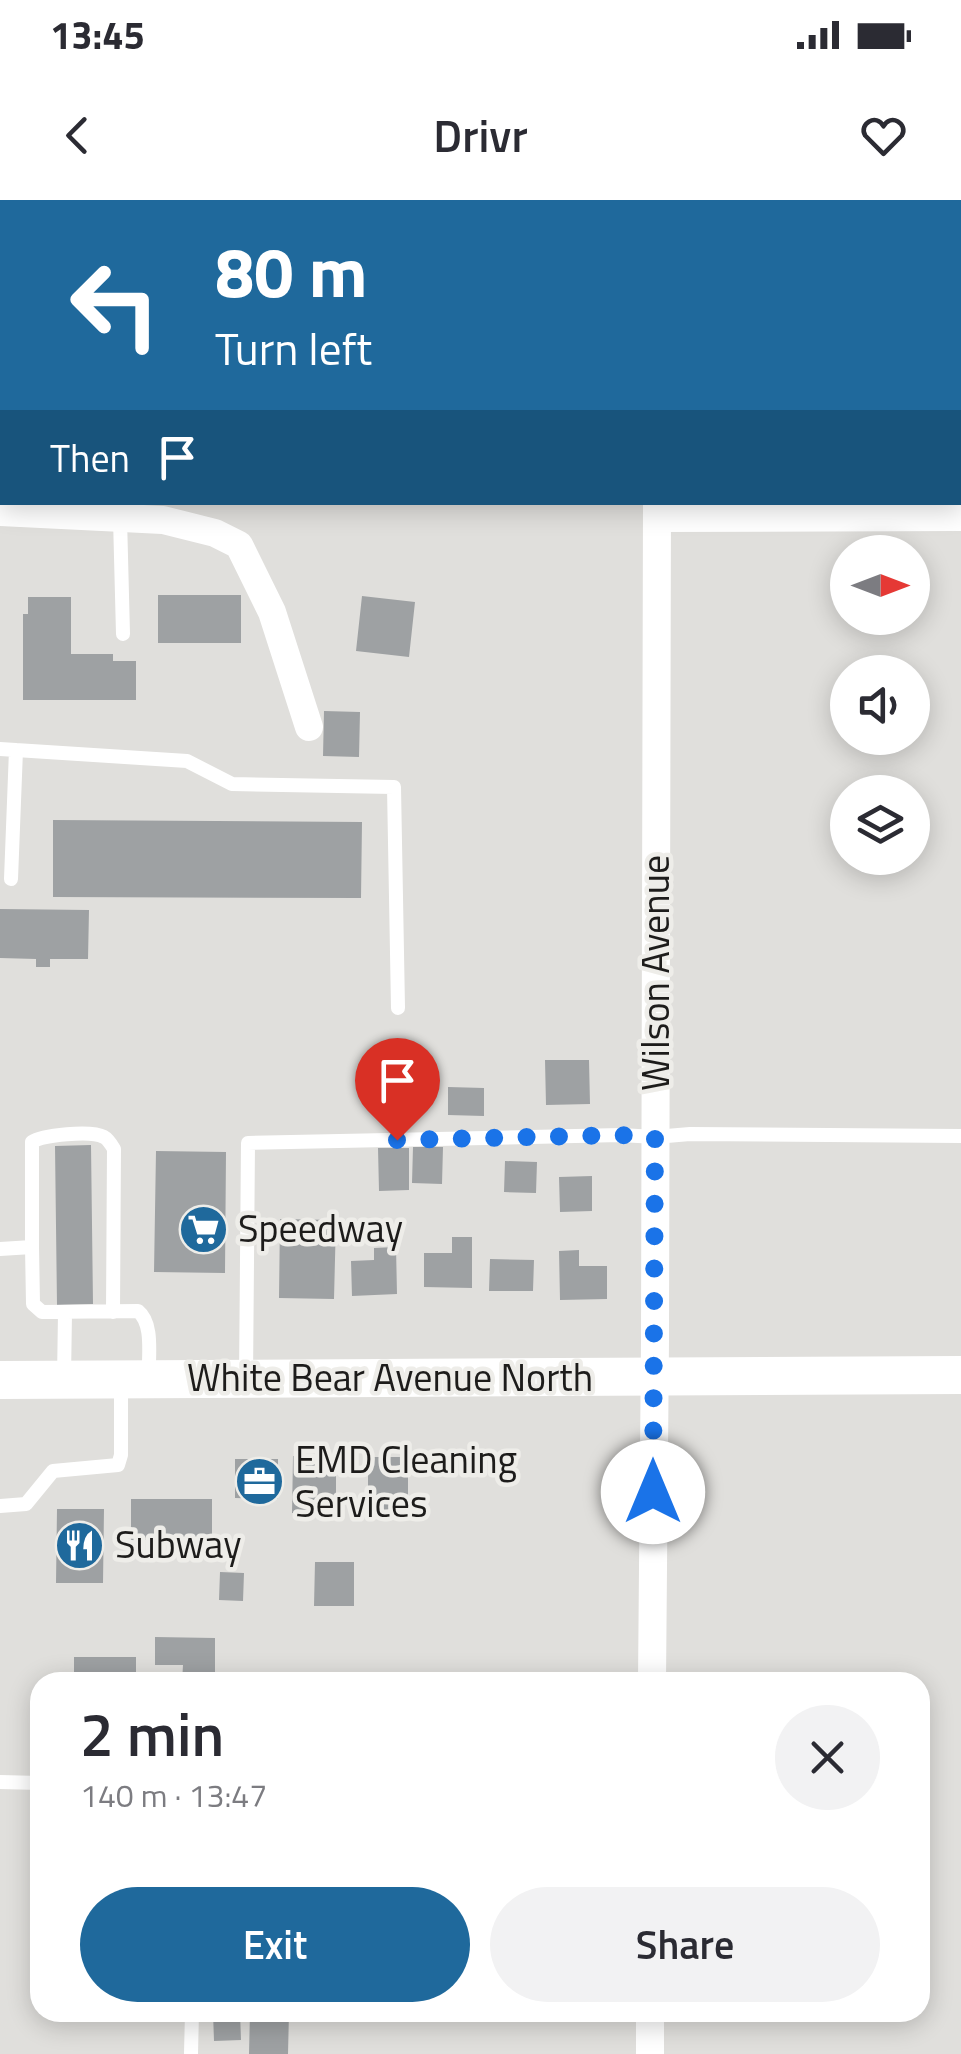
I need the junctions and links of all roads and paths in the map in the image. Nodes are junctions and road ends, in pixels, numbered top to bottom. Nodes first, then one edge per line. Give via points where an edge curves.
1 (657, 510) edge
2 (0, 512) edge
3 (961, 517) edge
4 (120, 518) junction
5 (123, 634) dead end
6 (309, 728) dead end
7 (8, 750) edge
8 (11, 879) dead end
9 (398, 1008) dead end
10 (961, 1136) edge
11 (655, 1138) junction
12 (32, 1247) junction
13 (0, 1248) edge
14 (112, 1312) junction
15 (65, 1313) junction
16 (961, 1375) edge
17 (654, 1376) junction
18 (246, 1379) junction
19 (0, 1380) edge
20 (64, 1380) junction
21 (135, 1380) junction
22 (0, 1506) edge
23 (652, 1672) edge
24 (0, 1782) edge
25 (30, 1783) edge
26 (192, 2022) edge
27 (650, 2022) edge
28 (192, 2054) edge
29 (650, 2054) edge

1 - 3 street
1 - 11 street, Wilson Avenue
2 - 4 street
4 - 5 lane
4 - 6 street via 163,520 239,545 272,612
7 - 8 lane
7 - 9 lane via 187,761 232,784 394,787
10 - 11 lane
11 - 17 street, Wilson Avenue
11 - 18 lane via 248,1143
12 - 13 lane
12 - 14 lane via 32,1142 40,1136 106,1138 114,1149
12 - 15 lane via 33,1304 42,1312
14 - 15 lane
14 - 21 lane via 144,1316
15 - 20 lane
16 - 17 main road, White Bear Avenue North
17 - 18 main road, White Bear Avenue North
17 - 23 street, Wilson Avenue
18 - 21 main road, White Bear Avenue North
19 - 20 main road, White Bear Avenue North
20 - 21 main road, White Bear Avenue North
21 - 22 lane via 118,1464 53,1471 26,1504
24 - 25 lane
26 - 28 lane
27 - 29 street

